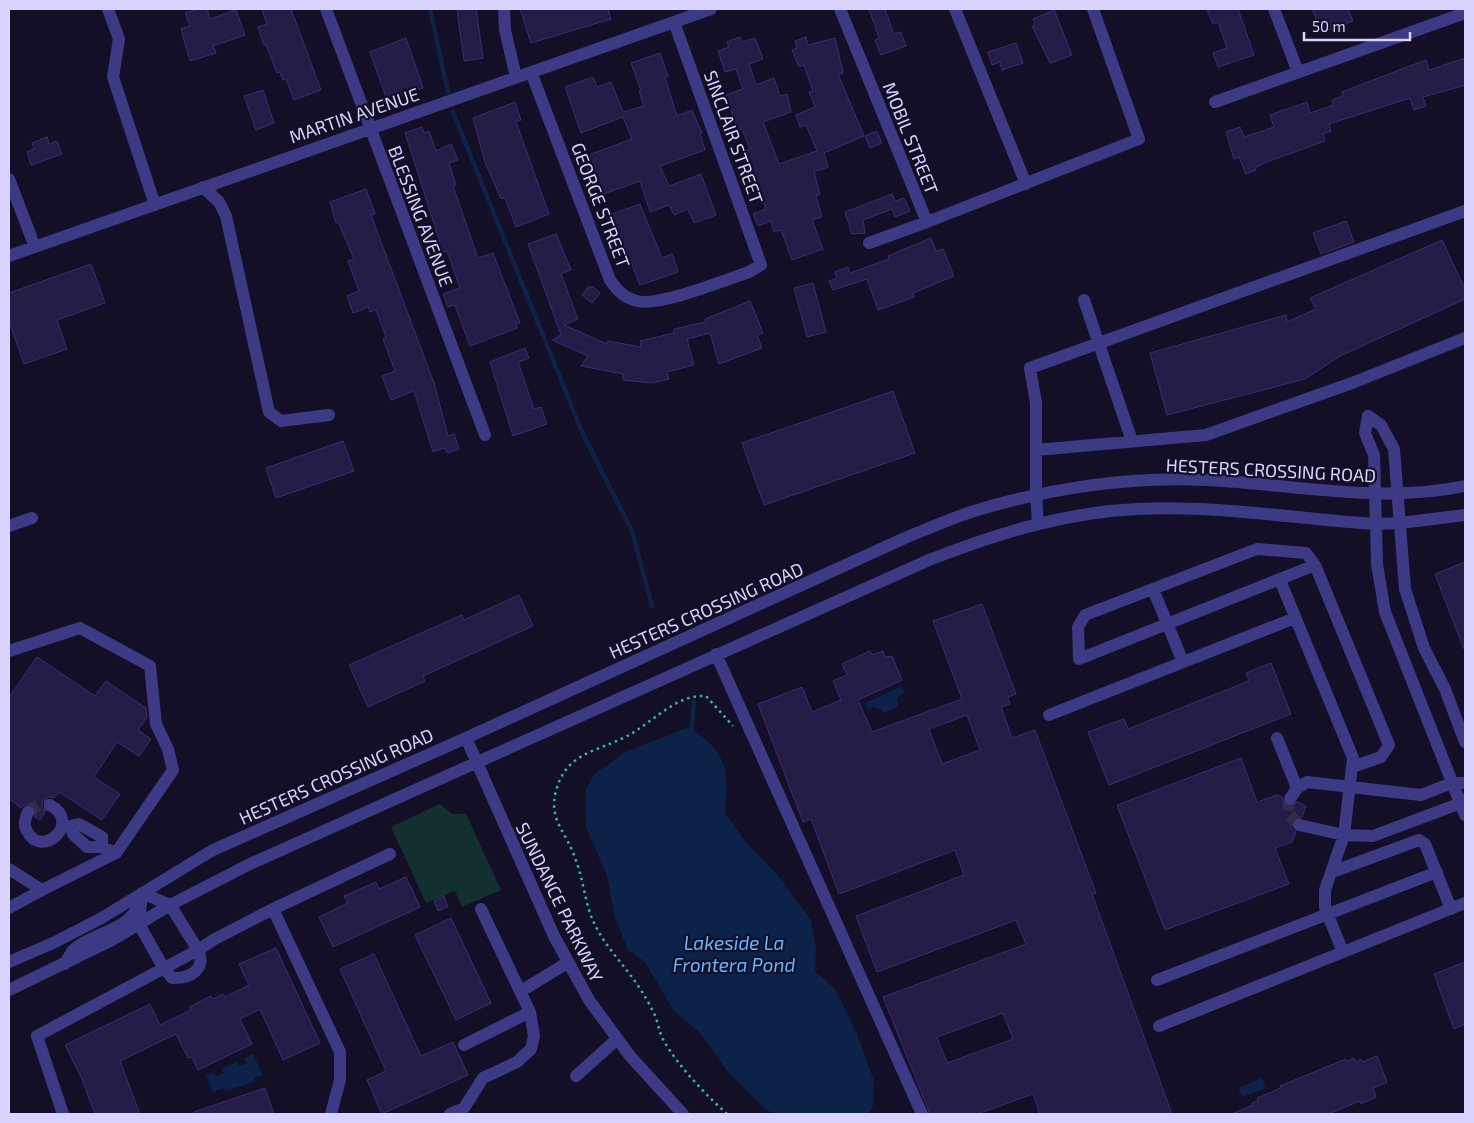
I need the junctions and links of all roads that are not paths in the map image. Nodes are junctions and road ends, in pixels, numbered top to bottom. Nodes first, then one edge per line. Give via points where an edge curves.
1 (108, 9) edge
2 (326, 9) edge
3 (504, 9) edge
4 (711, 9) edge
5 (840, 9) edge
6 (955, 9) edge
7 (1093, 9) edge
8 (1274, 9) edge
9 (1465, 13) edge
10 (674, 22) junction
11 (531, 72) junction
12 (1298, 72) junction
13 (516, 77) junction
14 (1214, 102) dead end
15 (370, 128) junction
16 (9, 179) edge
17 (1026, 184) junction
18 (203, 187) junction
19 (155, 205) junction
20 (1465, 211) edge
21 (927, 222) junction
22 (869, 243) dead end
23 (35, 247) junction
24 (9, 256) edge
25 (761, 265) joint
26 (1084, 300) dead end
27 (1465, 338) edge
28 (1100, 344) junction
29 (328, 415) dead end
30 (485, 435) dead end
31 (1132, 440) junction
32 (1036, 450) junction
33 (1465, 486) edge
34 (1398, 493) junction
35 (1375, 495) junction
36 (1036, 496) junction
37 (1465, 515) edge
38 (32, 518) dead end
39 (1038, 523) junction
40 (1400, 523) junction
41 (1376, 524) junction
42 (9, 526) edge
43 (1315, 565) junction
44 (1280, 580) junction
45 (1153, 589) junction
46 (1296, 618) junction
47 (1169, 624) junction
48 (9, 651) edge
49 (716, 654) junction
50 (1183, 662) junction
51 (1049, 715) dead end
52 (466, 738) junction
53 (1277, 738) dead end
54 (1465, 742) edge
55 (476, 761) junction
56 (1352, 767) junction
57 (1452, 783) junction
58 (1465, 783) edge
59 (1297, 788) junction
60 (1350, 788) junction
61 (1290, 799) dead end
62 (50, 806) dead end
63 (1464, 806) edge
64 (28, 812) dead end
65 (66, 825) junction
66 (1299, 825) dead end
67 (1344, 835) junction
68 (116, 852) junction
69 (390, 854) dead end
70 (9, 869) edge
71 (1332, 872) junction
72 (1437, 872) junction
73 (42, 890) junction
74 (142, 893) junction
75 (1465, 904) edge
76 (170, 905) junction
77 (9, 908) edge
78 (273, 909) junction
79 (481, 909) dead end
80 (1451, 909) junction
81 (1328, 915) junction
82 (139, 924) junction
83 (198, 950) junction
84 (1343, 952) junction
85 (9, 962) edge
86 (568, 963) junction
87 (64, 966) junction
88 (163, 967) junction
89 (1157, 980) dead end
90 (9, 990) edge
91 (521, 991) junction
92 (530, 1012) junction
93 (1159, 1026) dead end
94 (616, 1040) junction
95 (464, 1045) dead end
96 (576, 1076) dead end
97 (63, 1114) edge
98 (331, 1114) edge
99 (450, 1114) edge
100 (683, 1114) edge
101 (922, 1114) edge

1 - 19 street via 119,39 113,77
2 - 15 street, BLESSING AVENUE
3 - 13 street via 504,30
4 - 10 street, MARTIN AVENUE
5 - 21 street, MOBIL STREET
6 - 17 street
7 - 17 street via 1139,139
8 - 12 street
9 - 12 street
10 - 11 street, MARTIN AVENUE
10 - 25 street, SINCLAIR STREET
11 - 13 street, MARTIN AVENUE
11 - 25 street, GEORGE STREET via 610,280 617,290 638,302 656,302 750,272
12 - 14 street
13 - 15 street, MARTIN AVENUE
15 - 18 street, MARTIN AVENUE
15 - 30 street, BLESSING AVENUE
16 - 23 street
17 - 21 street
18 - 19 street, MARTIN AVENUE
18 - 29 street via 219,202 226,216 270,412 281,421
19 - 23 street, MARTIN AVENUE
20 - 28 street
21 - 22 street, MOBIL STREET
23 - 24 street, MARTIN AVENUE
26 - 28 street
27 - 31 street via 1352,383 1206,435
28 - 31 street
28 - 32 street via 1030,368 1036,403
31 - 32 street
32 - 36 street
33 - 34 street, HESTERS CROSSING ROAD
34 - 35 street, HESTERS CROSSING ROAD
34 - 35 street via 1394,449 1381,425 1368,416 1365,433 1374,455
34 - 40 street
35 - 36 street, HESTERS CROSSING ROAD via 1205,480 1165,480 1115,483
35 - 41 street
36 - 39 street
36 - 52 street, HESTERS CROSSING ROAD via 970,512 907,537
37 - 40 street
38 - 42 street
39 - 41 street via 1095,512 1181,509
39 - 49 street via 974,542 929,560
40 - 41 street
40 - 54 street via 1402,567 1412,617
41 - 57 street via 1378,580 1385,612
43 - 44 street
43 - 45 street via 1306,553 1257,549
43 - 56 street via 1389,745 1381,757
44 - 46 street
44 - 47 street
45 - 47 street
45 - 47 street via 1085,615 1078,626 1079,659
46 - 50 street
46 - 56 street via 1353,758
47 - 50 street
48 - 68 street via 80,628 150,666 156,724 168,749 173,770
49 - 55 street
49 - 101 street
50 - 51 street
52 - 55 street, SUNDANCE PARKWAY
52 - 74 street, HESTERS CROSSING ROAD via 213,850
53 - 59 street
55 - 76 street via 250,864
55 - 86 street, SUNDANCE PARKWAY
56 - 60 street
57 - 58 street
57 - 60 street via 1421,795
57 - 63 street
59 - 60 street via 1307,782
59 - 61 street
60 - 67 street
62 - 65 street
63 - 67 street via 1372,836
64 - 65 street via 26,830 34,839 52,840
65 - 68 street via 80,824 102,837 102,847
66 - 67 street
67 - 71 street
68 - 73 street
69 - 78 street
70 - 73 street
71 - 72 street via 1419,840 1425,844
71 - 81 street via 1325,890
72 - 80 street
72 - 81 street
73 - 77 street
74 - 76 street
74 - 82 street
74 - 85 street, HESTERS CROSSING ROAD via 60,939
74 - 87 street via 137,911 126,921 73,950
75 - 80 street
76 - 82 street
76 - 83 street
78 - 83 street
78 - 98 street via 340,1052 340,1080
79 - 91 street
80 - 84 street
81 - 84 street
81 - 89 street
82 - 87 street
82 - 88 street
83 - 88 street
83 - 88 street via 202,964 186,977 172,978
84 - 93 street
86 - 91 street
86 - 94 street, SUNDANCE PARKWAY
87 - 90 street
88 - 97 street via 37,1036
91 - 92 street
92 - 95 street
92 - 99 street via 534,1036 531,1049 517,1062 484,1078 464,1108
94 - 96 street
94 - 100 street, SUNDANCE PARKWAY

